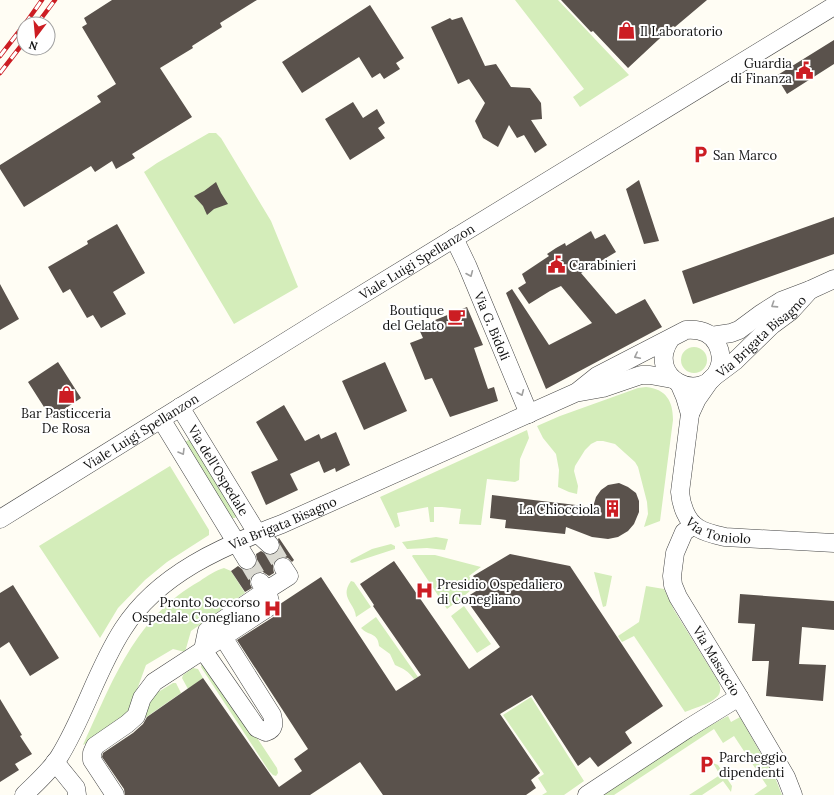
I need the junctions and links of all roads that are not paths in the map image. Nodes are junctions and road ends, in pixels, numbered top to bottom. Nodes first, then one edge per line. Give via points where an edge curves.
1 (834, 6) edge
2 (454, 238) junction
3 (834, 279) edge
4 (810, 290) junction
5 (711, 336) junction
6 (671, 338) junction
7 (711, 380) junction
8 (675, 381) junction
9 (575, 393) junction
10 (180, 407) junction
11 (529, 414) junction
12 (690, 414) junction
13 (161, 419) junction
14 (0, 519) edge
15 (694, 525) junction
16 (264, 539) junction
17 (236, 541) junction
18 (834, 543) edge
19 (247, 560) tunnel mouth
20 (286, 572) dead end
21 (263, 586) junction
22 (223, 637) junction
23 (203, 650) junction
24 (739, 697) junction
25 (54, 762) junction
26 (24, 795) edge
27 (77, 795) edge
28 (115, 795) edge
29 (587, 795) edge
30 (793, 795) edge

1 - 2 street, Viale Luigi Spellanzon
2 - 10 street, Viale Luigi Spellanzon
2 -> 11 street, Via G. Bidoli
3 - 4 street, Via Brigata Bisagno
4 -> 5 street, Via Brigata Bisagno via 781,300 739,330
4 - 7 street, Via Brigata Bisagno via 791,311
5 - 6 street via 694,329 678,333
5 - 7 street via 720,349 721,357 717,373
6 - 8 street via 663,354 667,372
6 -> 9 street via 597,376
7 - 8 street via 695,387
7 - 12 street, Via Toniolo
8 - 9 street via 641,375 603,388
8 - 12 street, Via Toniolo via 685,397
9 - 11 street, Via Brigata Bisagno
10 - 13 street, Viale Luigi Spellanzon
10 - 16 street, Via dell'Ospedale
11 - 16 street, Via Brigata Bisagno via 282,524
12 - 15 street, Via Toniolo via 680,492 684,509
13 - 14 street, Viale Luigi Spellanzon
13 -> 17 street, Via dell'Ospedale
15 - 18 street, Via Toniolo via 709,533 725,537
15 - 24 street, Via Masaccio via 684,532 677,548 673,565 673,585
16 - 17 street, Via Brigata Bisagno
17 - 19 street, Via dell'Ospedale
17 - 25 street, Via Brigata Bisagno via 186,568 140,606 113,647
20 - 21 street
21 - 22 street via 270,602 269,607
21 - 23 street via 207,631
22 - 23 street
22 - 23 street via 272,715 274,725 270,731 257,728
23 - 28 street via 154,682 142,698 136,716 95,746 92,760
24 - 29 street
24 - 30 street, Via Masaccio via 786,777
25 - 26 street, Via Brigata Bisagno
25 - 27 street via 76,788

